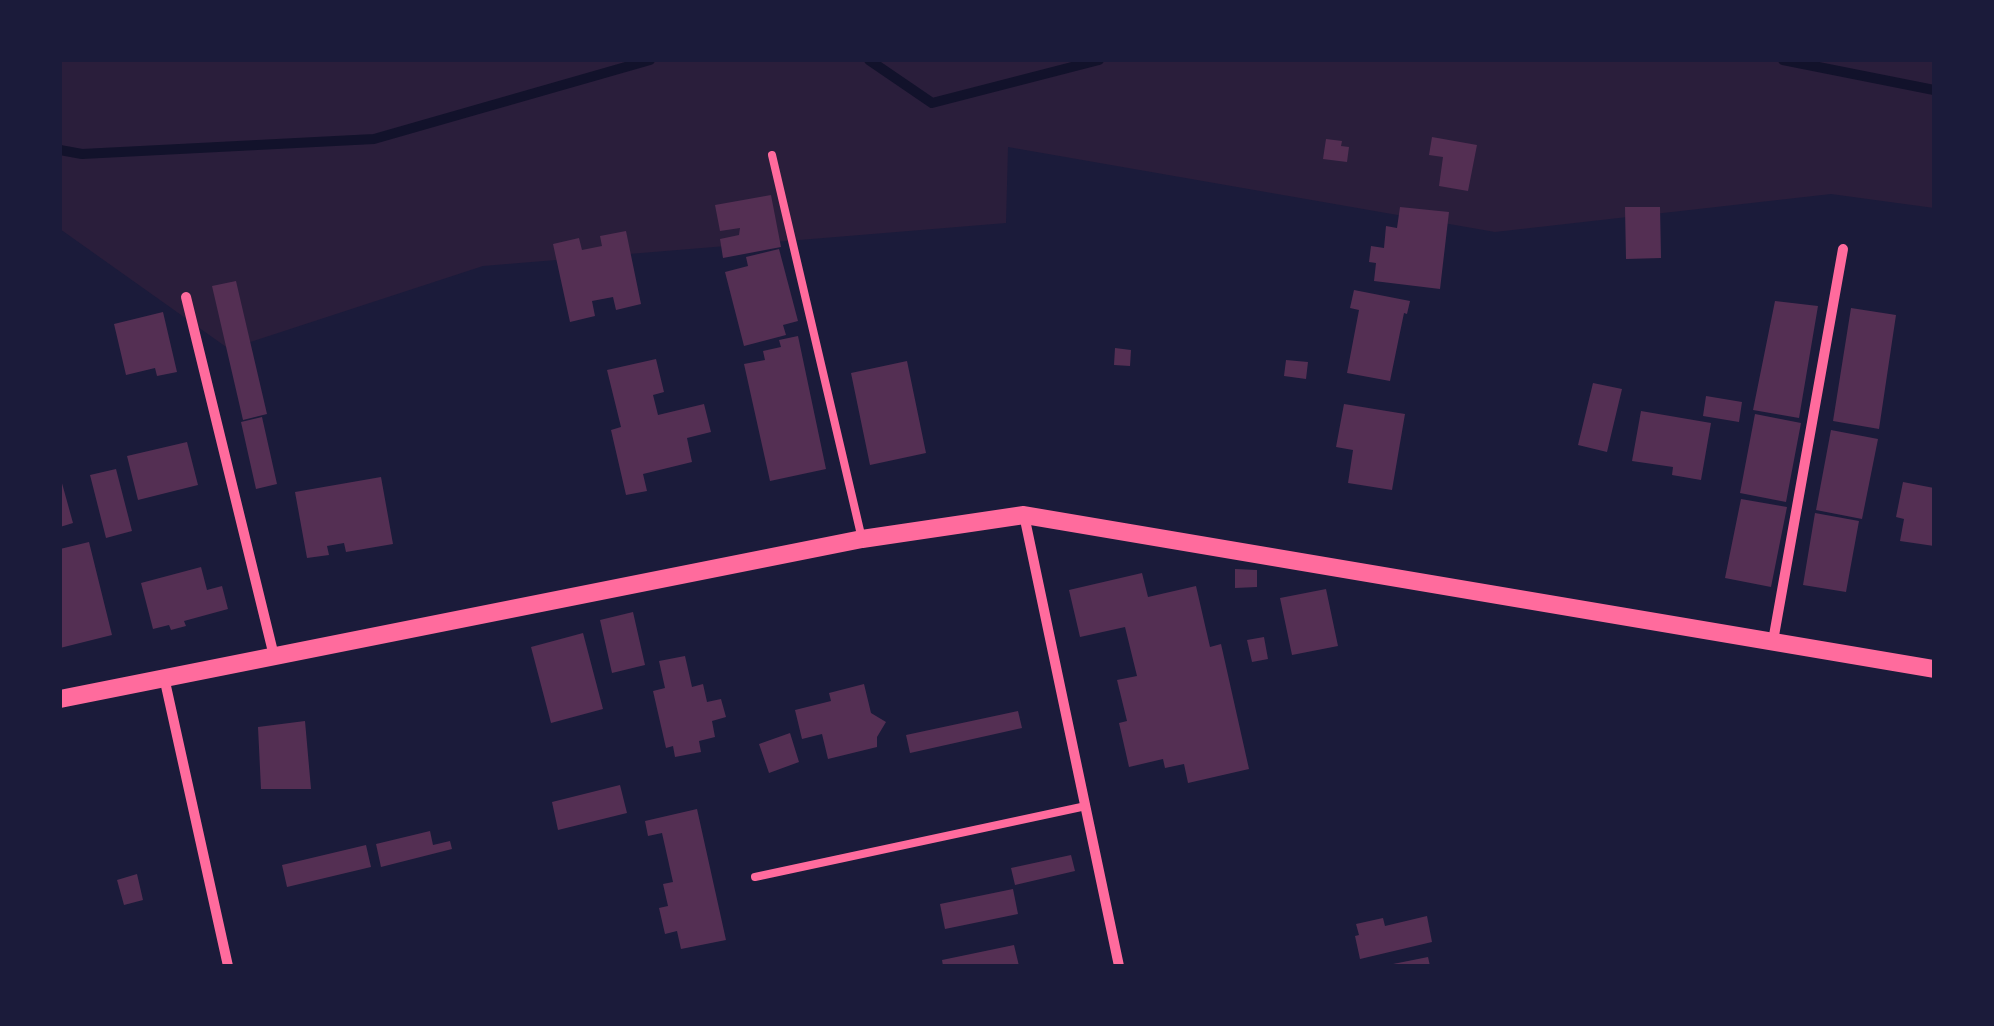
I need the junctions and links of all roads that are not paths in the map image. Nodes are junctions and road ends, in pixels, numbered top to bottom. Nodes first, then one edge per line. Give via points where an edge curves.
1 (772, 155) dead end
2 (1842, 249) dead end
3 (186, 297) dead end
4 (1024, 514) junction
5 (862, 538) junction
6 (1773, 641) junction
7 (274, 656) junction
8 (1934, 669) edge
9 (164, 678) junction
10 (60, 700) edge
11 (1086, 806) junction
12 (755, 877) dead end
13 (228, 966) edge
14 (1119, 966) edge

1 - 5 lane
2 - 6 street
3 - 7 street
4 - 5 street
4 - 6 street
4 - 11 street
5 - 7 street
6 - 8 street
7 - 9 street
9 - 10 street
9 - 13 street
11 - 12 lane
11 - 14 street

